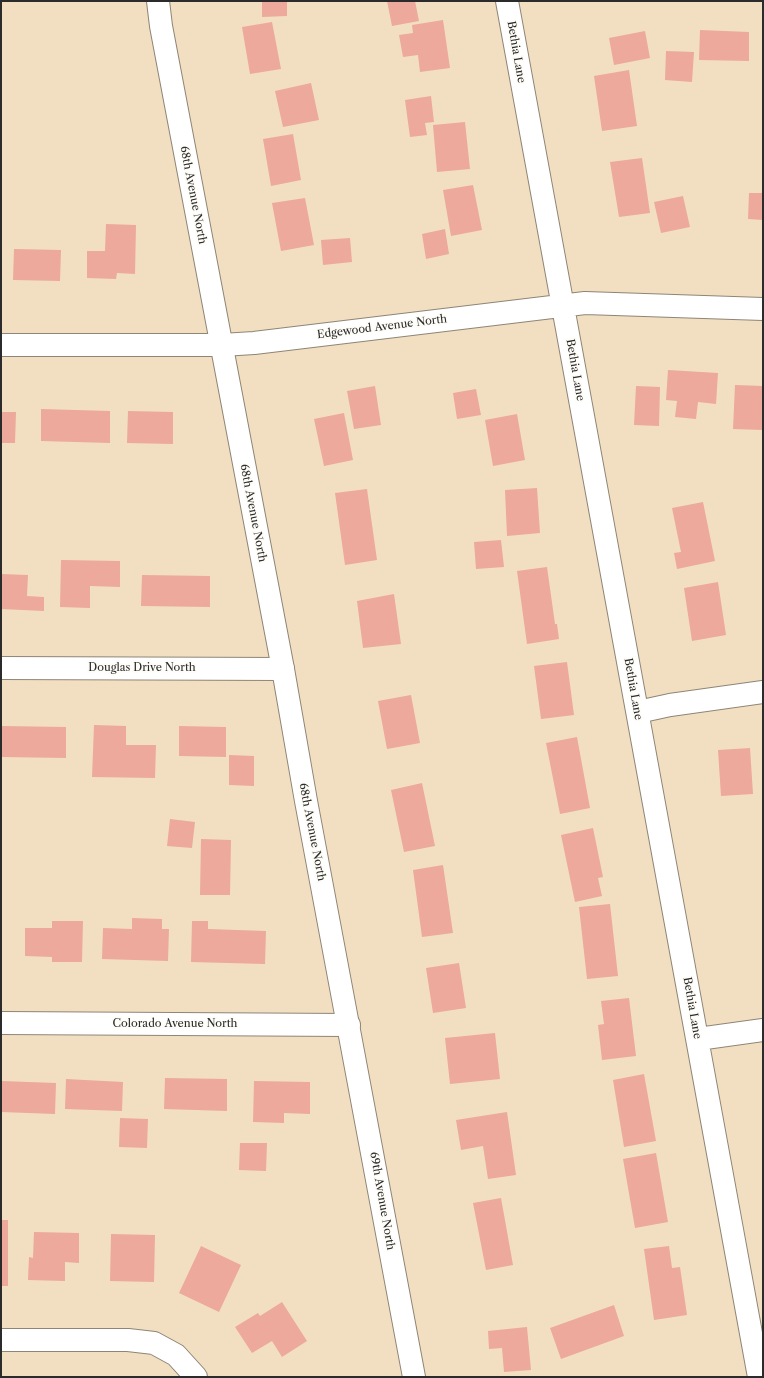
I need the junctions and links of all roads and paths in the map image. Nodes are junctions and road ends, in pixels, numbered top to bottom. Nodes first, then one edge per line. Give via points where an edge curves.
1 (158, 1) edge
2 (507, 1) edge
3 (563, 305) junction
4 (763, 309) edge
5 (1, 344) edge
6 (222, 345) junction
7 (1, 668) edge
8 (283, 669) junction
9 (763, 692) edge
10 (638, 712) junction
11 (1, 1023) edge
12 (349, 1025) junction
13 (763, 1030) edge
14 (698, 1039) junction
15 (1, 1340) edge
16 (756, 1375) edge
17 (196, 1377) edge
18 (414, 1377) edge

1 - 6 street, 68th Avenue North
2 - 3 street, Bethia Lane
3 - 4 street, Edgewood Avenue North via 585,303
3 - 6 street, Edgewood Avenue North
3 - 10 street, Bethia Lane
5 - 6 street, Edgewood Avenue North
6 - 8 street, 68th Avenue North
7 - 8 street, Douglas Drive North
8 - 12 street, 68th Avenue North
9 - 10 street
10 - 14 street, Bethia Lane
11 - 12 street, Colorado Avenue North
12 - 18 street, 69th Avenue North
13 - 14 street
14 - 16 street, Bethia Lane
15 - 17 street via 128,1340 154,1344 176,1355

